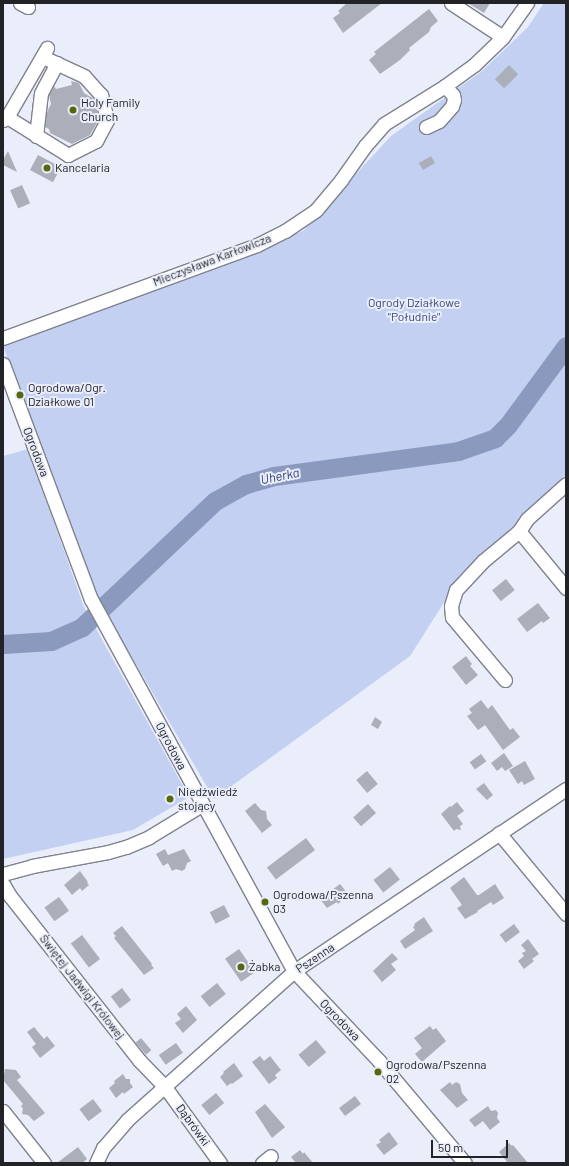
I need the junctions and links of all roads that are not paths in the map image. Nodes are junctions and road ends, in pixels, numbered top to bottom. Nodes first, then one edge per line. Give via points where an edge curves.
1 (451, 3) edge
2 (527, 3) edge
3 (503, 37) junction
4 (57, 63) junction
5 (445, 86) junction
6 (5, 119) edge
7 (426, 128) dead end
8 (36, 136) junction
9 (3, 338) edge
10 (3, 364) edge
11 (566, 484) edge
12 (519, 531) junction
13 (566, 588) edge
14 (505, 680) dead end
15 (566, 789) edge
16 (203, 804) junction
17 (499, 833) junction
18 (3, 874) edge
19 (3, 884) edge
20 (566, 914) edge
21 (294, 971) junction
22 (165, 1087) junction
23 (3, 1111) edge
24 (44, 1163) edge
25 (96, 1163) edge
26 (220, 1163) edge
27 (465, 1163) edge

1 - 3 street
2 - 3 street, Mieczysława Karłowicza
3 - 5 street, Mieczysława Karłowicza via 474,65
4 - 6 street via 45,52
4 - 8 street via 41,94
4 - 8 street via 84,76 98,91 107,120 96,141 72,155 65,154
5 - 7 street via 453,95 452,106 439,121
5 - 9 street, Mieczysława Karłowicza via 384,124 316,210 286,231 257,245
6 - 8 street
10 - 16 street, Ogrodowa via 91,599
11 - 12 street via 527,519
12 - 13 street
12 - 14 street via 482,561 456,590 451,606 452,617
15 - 17 street, Pszenna
16 - 18 street via 126,847
16 - 21 street, Ogrodowa
17 - 20 street
17 - 21 street, Pszenna via 409,896
19 - 22 street, Świętej Jadwigi Królowej via 139,1060
21 - 22 street, Pszenna
21 - 27 street, Ogrodowa via 379,1061
22 - 25 street, Pszenna via 127,1120 103,1148
22 - 26 street, Dąbrówki
23 - 24 street

